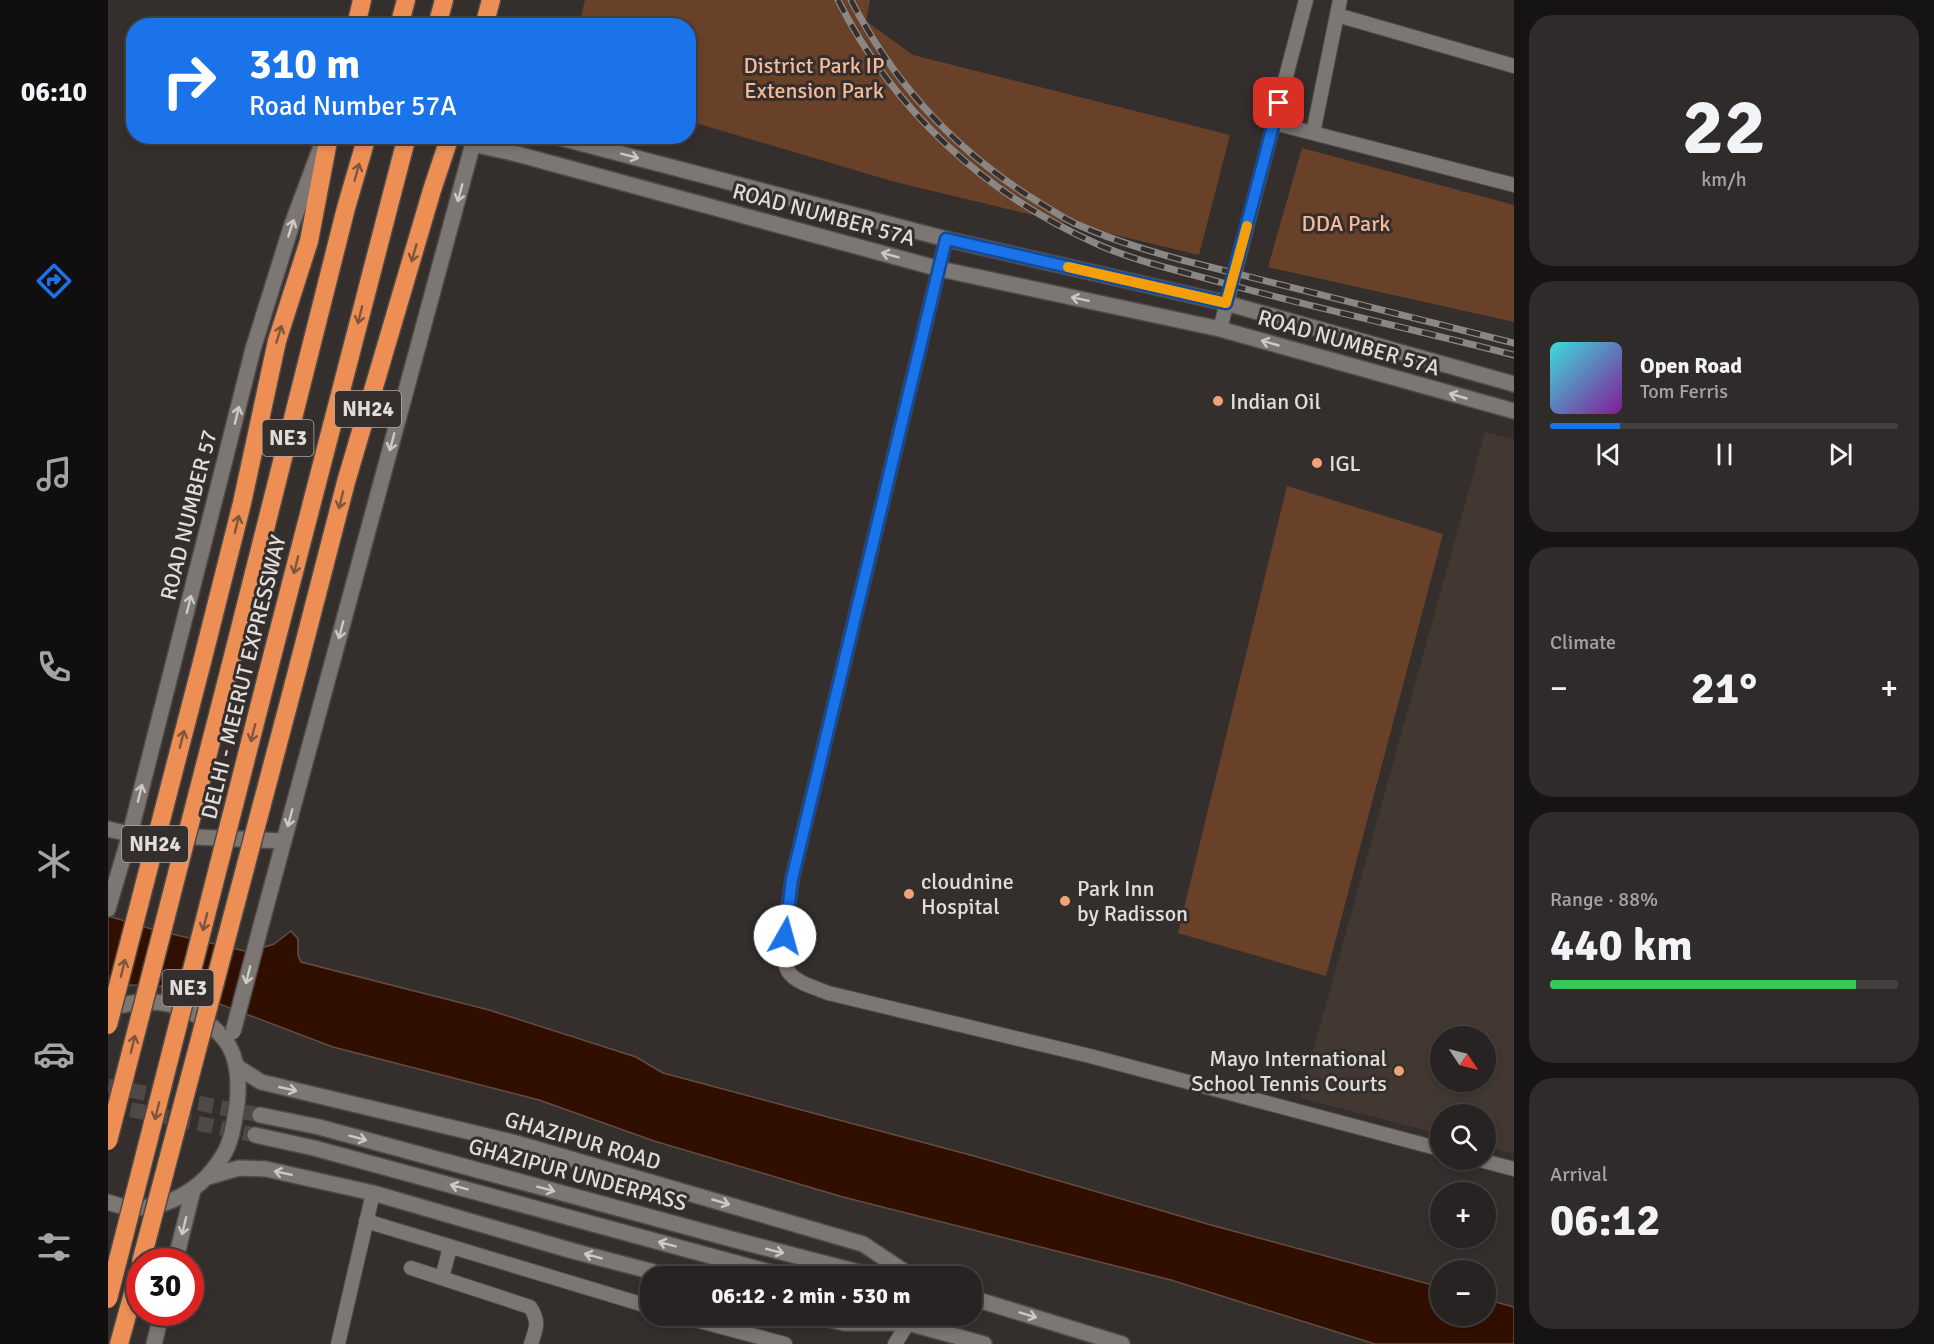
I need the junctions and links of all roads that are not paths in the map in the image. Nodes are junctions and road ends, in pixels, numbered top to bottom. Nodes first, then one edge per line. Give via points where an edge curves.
1 (362, 0) edge
2 (406, 0) edge
3 (444, 0) edge
4 (492, 0) edge
5 (1306, 0) edge
6 (1340, 0) edge
7 (1337, 15) junction
8 (358, 18) edge
9 (401, 18) edge
10 (439, 18) edge
11 (486, 18) edge
12 (1514, 66) edge
13 (1274, 123) junction
14 (1313, 134) junction
15 (324, 144) edge
16 (326, 144) edge
17 (365, 144) edge
18 (405, 144) edge
19 (447, 144) edge
20 (473, 144) edge
21 (486, 144) edge
22 (584, 144) edge
23 (1514, 185) edge
24 (946, 239) junction
25 (940, 269) junction
26 (1226, 303) junction
27 (1220, 329) junction
28 (1514, 384) edge
29 (1514, 411) edge
30 (108, 829) edge
31 (130, 834) junction
32 (284, 841) junction
33 (108, 909) edge
34 (108, 1009) edge
35 (108, 1025) edge
36 (230, 1048) junction
37 (236, 1066) junction
38 (260, 1115) tunnel mouth
39 (255, 1135) tunnel mouth
40 (108, 1141) edge
41 (1430, 1146) edge
42 (1496, 1164) edge
43 (1514, 1169) edge
44 (207, 1177) junction
45 (193, 1190) junction
46 (373, 1192) junction
47 (108, 1202) edge
48 (366, 1221) junction
49 (450, 1247) junction
50 (145, 1248) edge
51 (178, 1248) edge
52 (747, 1266) edge
53 (835, 1266) edge
54 (897, 1266) edge
55 (411, 1268) dead end
56 (640, 1268) edge
57 (442, 1278) junction
58 (108, 1299) edge
59 (982, 1301) edge
60 (640, 1304) edge
61 (126, 1321) edge
62 (158, 1326) edge
63 (708, 1326) edge
64 (906, 1326) edge
65 (919, 1326) edge
66 (743, 1339) edge
67 (120, 1344) edge
68 (154, 1344) edge
69 (338, 1344) edge
70 (531, 1344) edge
71 (785, 1344) edge
72 (895, 1344) edge
73 (984, 1344) edge
74 (1122, 1344) edge

1 - 8 highway
2 - 9 highway
3 - 10 highway
4 - 11 highway
5 - 13 street
6 - 7 street
7 - 12 street
7 - 14 street
13 - 14 street
13 - 26 street
14 - 23 street
31 -> 15 street, ROAD NUMBER 57 via 253,349 292,224
35 -> 16 highway, NH24, bridge via 242,503 277,341 309,242
40 -> 17 highway, DELHI - MEERUT EXPRESSWAY / NE3, bridge
18 -> 58 highway, DELHI - MEERUT EXPRESSWAY / NE3, bridge
19 -> 50 highway, NH24, bridge via 346,482
20 -> 32 street
25 -> 21 street, ROAD NUMBER 57A
22 -> 24 street, ROAD NUMBER 57A
24 - 25 street
24 - 26 street, ROAD NUMBER 57A
27 -> 25 street, ROAD NUMBER 57A
25 - 41 street via 792,879 783,954 789,973 828,993 1090,1056
26 - 27 street
26 - 28 street, ROAD NUMBER 57A
29 -> 27 street, ROAD NUMBER 57A
30 - 31 street
31 - 32 street
31 - 33 street, ROAD NUMBER 57
32 -> 36 street, bridge
34 - 36 street via 147,1000 186,1009 203,1020
36 - 37 street
37 - 44 street via 238,1093 232,1136
37 -> 54 street, GHAZIPUR ROAD via 261,1082 516,1143 863,1244
38 -> 53 street, GHAZIPUR UNDERPASS via 319,1127
52 -> 39 street, GHAZIPUR UNDERPASS
42 - 43 street
44 - 45 street
46 -> 44 street via 254,1168
45 - 47 street via 154,1206
45 -> 51 street
46 - 48 street
56 -> 46 street
48 - 49 street
48 - 69 street
49 - 57 street
49 - 60 street
55 - 57 street
57 - 70 street via 530,1307 537,1317
59 -> 74 street
61 - 67 highway
62 - 68 street
63 - 66 street
64 - 72 street
65 - 73 street
66 - 71 street

